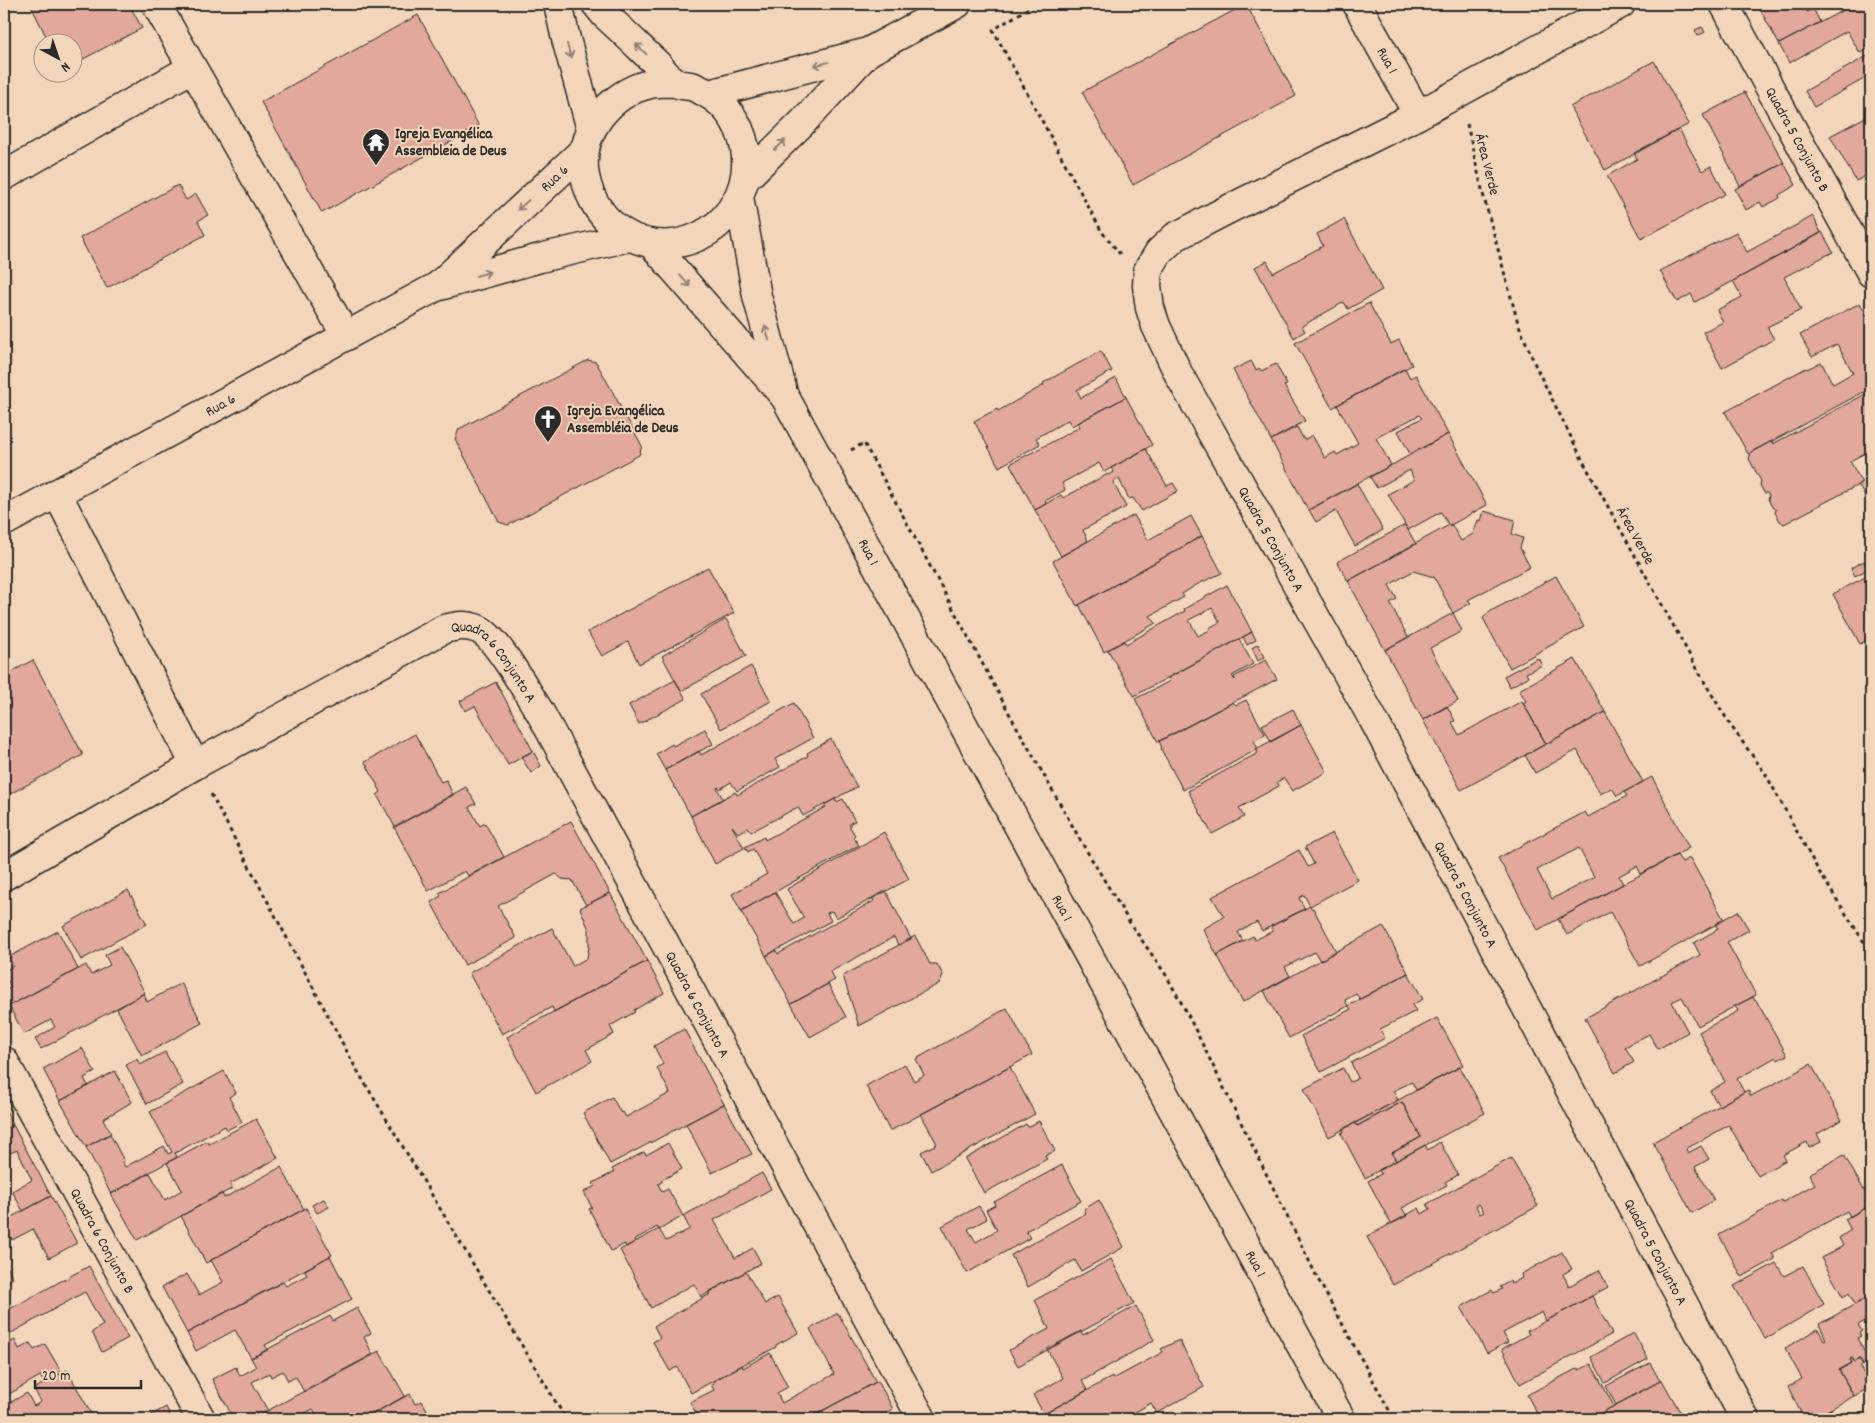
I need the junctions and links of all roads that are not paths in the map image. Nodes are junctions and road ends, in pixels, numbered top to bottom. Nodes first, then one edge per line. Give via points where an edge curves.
1 (156, 4) edge
2 (558, 4) edge
3 (596, 4) edge
4 (957, 4) edge
5 (1357, 4) edge
6 (1621, 4) edge
7 (1724, 4) edge
8 (868, 52) junction
9 (192, 68) junction
10 (676, 83) junction
11 (709, 94) junction
12 (1418, 115) junction
13 (588, 139) junction
14 (4, 176) edge
15 (742, 188) junction
16 (641, 241) junction
17 (1871, 273) edge
18 (436, 287) junction
19 (346, 336) junction
20 (785, 397) junction
21 (57, 493) junction
22 (4, 522) edge
23 (195, 765) junction
24 (4, 876) edge
25 (4, 1061) edge
26 (201, 1419) edge
27 (922, 1419) edge
28 (1341, 1419) edge
29 (1745, 1419) edge

1 - 9 street
2 -> 13 street
10 -> 3 street
4 - 8 street
5 - 12 street, Rua 1
6 - 12 street
7 - 17 street, Quadra 5 Conjunto B
8 -> 11 street
15 -> 8 street
9 - 14 street
9 - 19 street
10 - 11 street
10 - 13 street via 650,83 626,92 606,108
11 - 15 street via 727,110 740,131 746,155
12 - 29 street, Quadra 5 Conjunto A via 1175,238 1159,252 1148,270 1150,308 1179,375 1373,719
13 - 16 street via 584,176 592,200 608,222
13 -> 18 street, Rua 6
15 - 16 street via 725,218 704,235 679,243
20 -> 15 street via 756,296
18 -> 16 street, Rua 6 via 540,258
16 -> 20 street
18 - 19 street, Rua 6
19 - 21 street, Rua 6
20 - 28 street, Rua 1
21 - 22 street, Rua 6
21 - 23 street
23 - 24 street
23 - 27 street, Quadra 6 Conjunto A via 444,629 462,625 480,629 495,642 540,712
25 - 26 street, Quadra 6 Conjunto B

